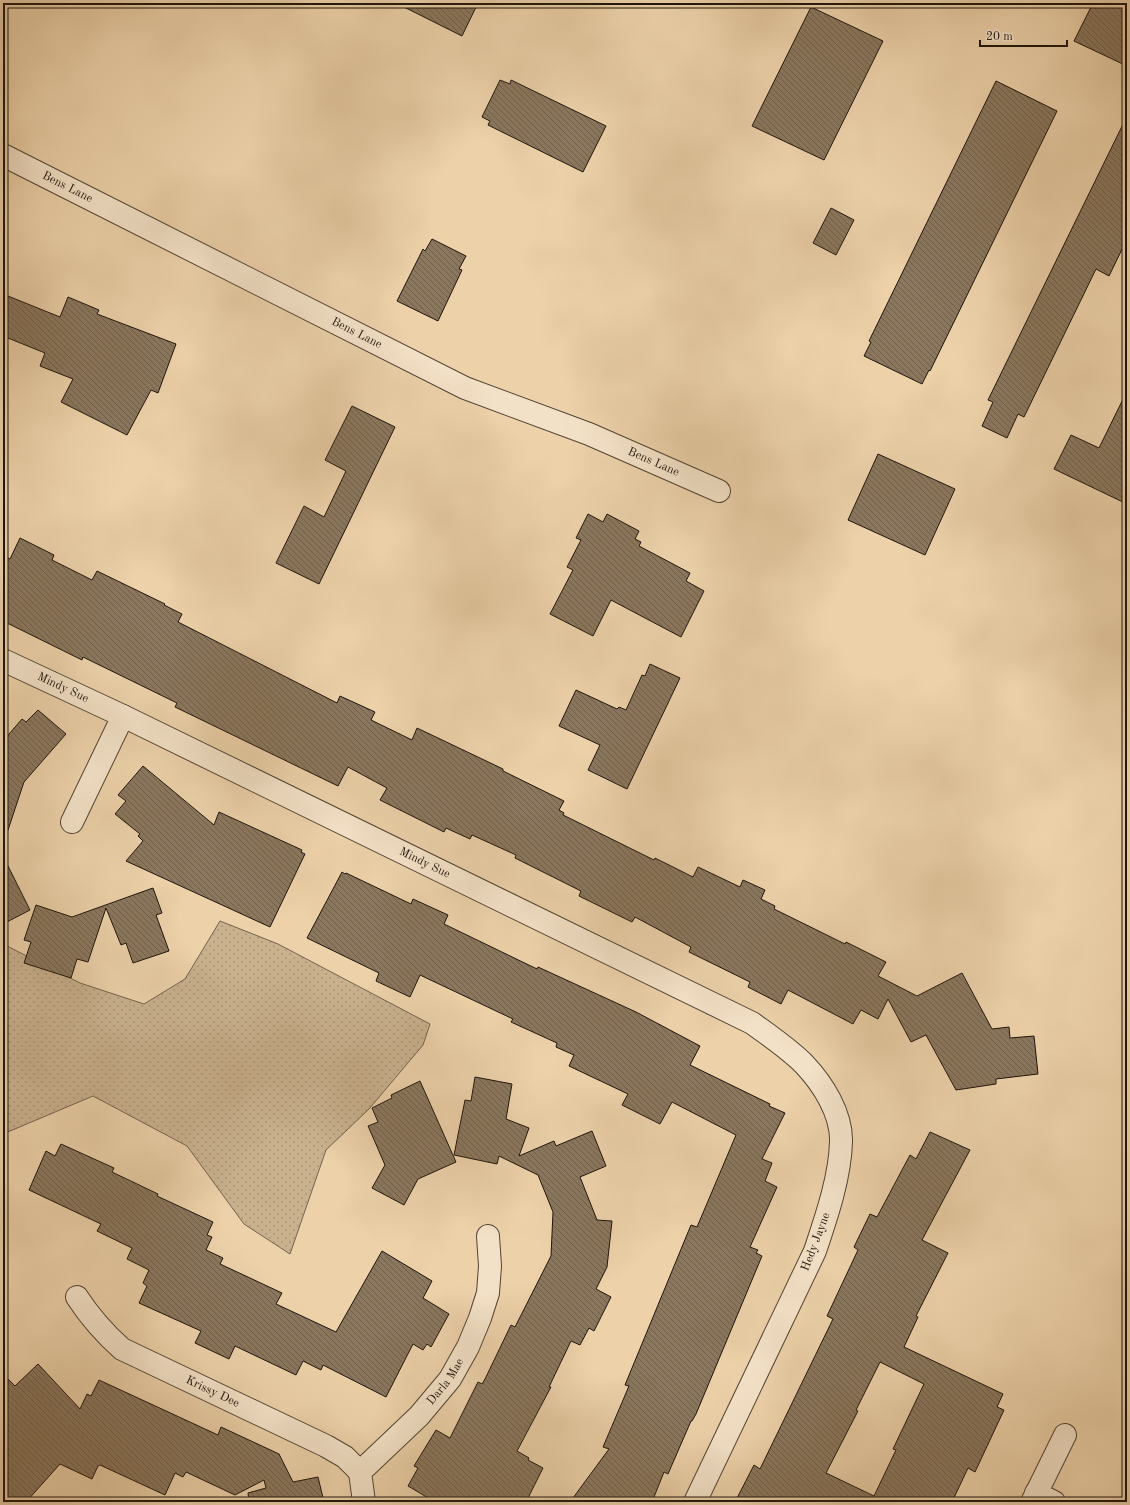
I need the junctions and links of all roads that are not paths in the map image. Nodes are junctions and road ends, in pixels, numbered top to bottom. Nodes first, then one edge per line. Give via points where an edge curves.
1 (3, 155) edge
2 (719, 491) dead end
3 (3, 660) edge
4 (123, 716) junction
5 (72, 822) dead end
6 (726, 1010) joint
7 (488, 1236) dead end
8 (77, 1297) dead end
9 (1065, 1435) dead end
10 (360, 1472) junction
11 (1041, 1499) edge
12 (364, 1502) edge
13 (695, 1502) edge

1 - 2 street, Bens Lane via 465,388 589,434
3 - 4 street, Mindy Sue
4 - 5 street
4 - 6 street, Mindy Sue
6 - 13 street, Hedy Jayne via 752,1023 805,1065 827,1094 837,1114 841,1141 829,1210 815,1251
7 - 10 street, Darla Mae via 488,1293 468,1347 450,1379 419,1416
8 - 10 street, Krissy Dee via 104,1334 122,1349 326,1446 345,1457
9 - 11 street
10 - 12 street

